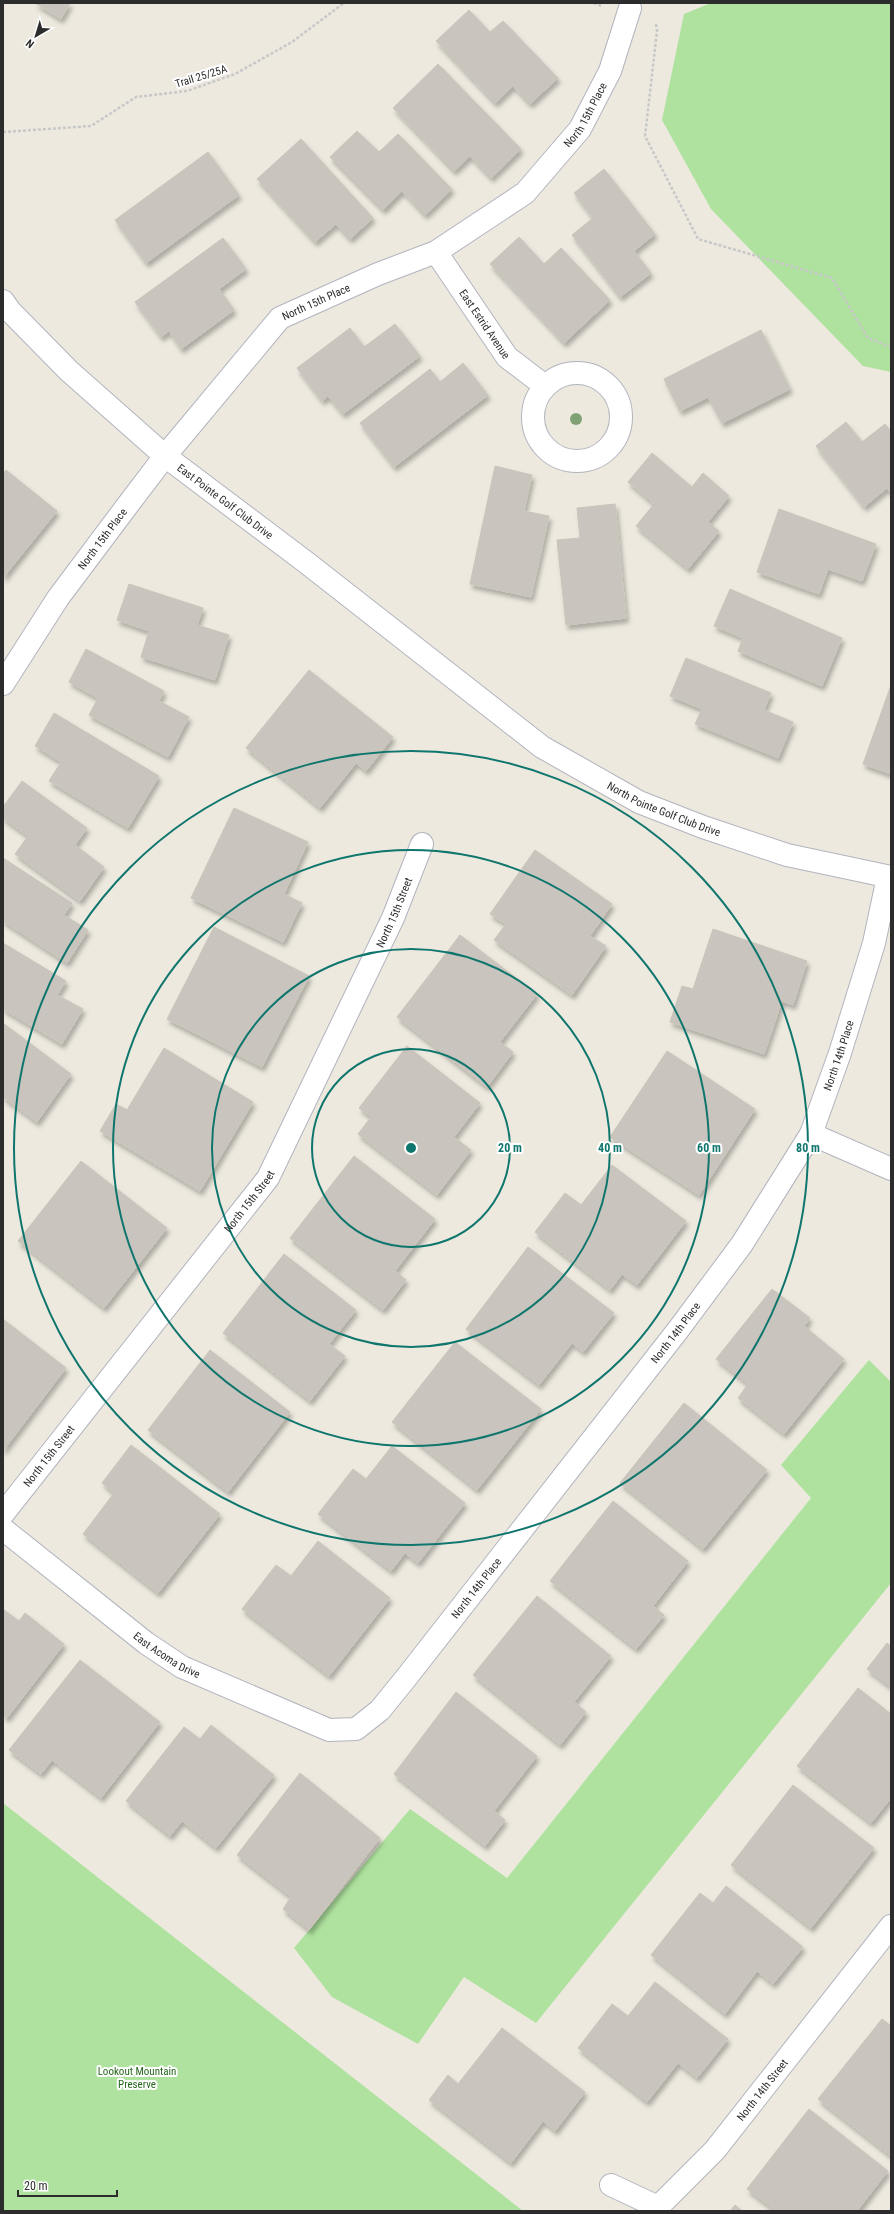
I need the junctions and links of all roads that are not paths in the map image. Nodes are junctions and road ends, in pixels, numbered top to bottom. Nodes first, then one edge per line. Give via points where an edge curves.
1 (630, 8) dead end
2 (436, 252) junction
3 (3, 301) edge
4 (544, 386) junction
5 (165, 456) junction
6 (3, 684) edge
7 (461, 686) joint
8 (422, 844) dead end
9 (890, 877) edge
10 (811, 1134) junction
11 (891, 1169) edge
12 (3, 1514) edge
13 (3, 1529) edge
14 (356, 1729) joint
15 (891, 1926) edge
16 (611, 2185) dead end

1 - 2 street, North 15th Place via 610,71 580,129 525,193
2 - 4 street, East Estrid Avenue via 507,357
2 - 5 street, North 15th Place via 378,274 280,318
3 - 5 street, East Pointe Golf Club Drive via 69,371
4 - 4 street via 536,398 533,412 534,430 548,451 573,462 593,459 608,450 621,426 621,412 612,390 603,381 591,375 577,373 560,376
5 - 6 street, North 15th Place via 58,598
5 - 7 street, East Pointe Golf Club Drive via 307,563
7 - 9 street, North Pointe Golf Club Drive via 542,748 639,802 703,828 787,855
8 - 12 street, North 15th Street via 393,918 268,1178
9 - 10 street, North 14th Place via 874,944 840,1053
10 - 11 street
10 - 14 street, North 14th Place via 742,1244 678,1330 406,1678 380,1710
13 - 14 street, East Acoma Drive via 146,1643 182,1667 329,1730
15 - 16 street, North 14th Street via 715,2150 658,2207

